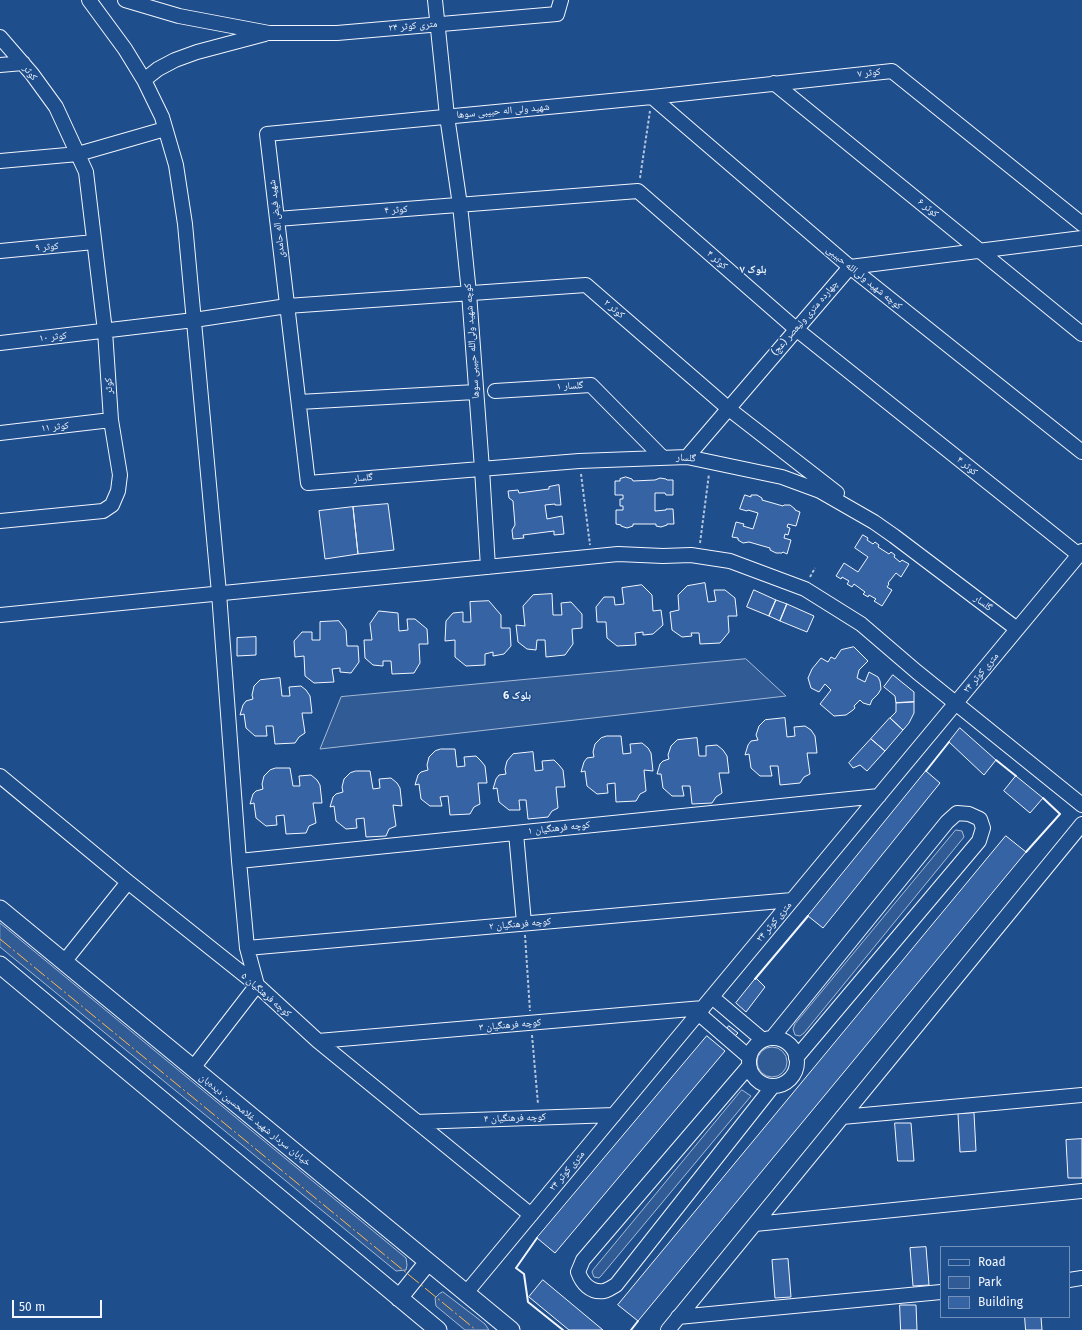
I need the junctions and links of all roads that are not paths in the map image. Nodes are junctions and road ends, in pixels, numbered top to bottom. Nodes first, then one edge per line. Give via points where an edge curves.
1 (89, 0) edge
2 (124, 0) edge
3 (435, 0) edge
4 (561, 0) edge
5 (437, 24) junction
6 (269, 32) junction
7 (0, 37) edge
8 (23, 63) junction
9 (0, 66) edge
10 (144, 80) junction
11 (774, 83) junction
12 (652, 97) junction
13 (447, 116) junction
14 (165, 129) junction
15 (78, 154) junction
16 (0, 161) edge
17 (460, 205) junction
18 (277, 219) junction
19 (1082, 224) edge
20 (1082, 238) edge
21 (94, 242) junction
22 (981, 250) junction
23 (0, 251) edge
24 (850, 267) junction
25 (469, 293) junction
26 (288, 306) junction
27 (194, 320) junction
28 (796, 329) junction
29 (105, 331) junction
30 (1082, 334) edge
31 (0, 343) edge
32 (495, 391) dead end
33 (476, 392) junction
34 (299, 402) junction
35 (728, 409) junction
36 (111, 420) junction
37 (0, 433) edge
38 (1082, 452) edge
39 (687, 456) junction
40 (662, 457) junction
41 (482, 469) junction
42 (308, 483) joint
43 (0, 521) edge
44 (874, 522) junction
45 (1080, 553) edge
46 (488, 566) junction
47 (219, 593) junction
48 (0, 615) edge
49 (1017, 629) junction
50 (955, 704) junction
51 (0, 776) edge
52 (879, 796) junction
53 (1082, 806) edge
54 (1082, 824) edge
55 (516, 833) junction
56 (239, 861) junction
57 (128, 882) junction
58 (792, 900) junction
59 (0, 909) edge
60 (524, 924) junction
61 (247, 948) junction
62 (64, 962) junction
63 (0, 965) edge
64 (257, 985) junction
65 (712, 997) junction
66 (701, 1011) junction
67 (767, 1039) junction
68 (318, 1041) junction
69 (796, 1058) junction
70 (749, 1061) junction
71 (193, 1068) junction
72 (773, 1086) junction
73 (1082, 1095) edge
74 (614, 1115) junction
75 (842, 1117) junction
76 (417, 1122) junction
77 (1082, 1191) edge
78 (531, 1215) junction
79 (755, 1224) junction
80 (428, 1262) junction
81 (1082, 1278) edge
82 (1070, 1280) edge
83 (940, 1292) edge
84 (466, 1293) junction
85 (399, 1298) junction
86 (678, 1317) junction
87 (438, 1330) edge
88 (511, 1330) edge
89 (668, 1330) edge

1 - 10 street
2 - 6 street, ۲۴ متری کوثر via 179,16
3 - 5 street, شهید ولی اله حبیبی سوها
4 - 5 street, ۲۴ متری کوثر via 557,14
5 - 6 street, ۲۴ متری کوثر via 337,33
5 - 13 street, شهید ولی اله حبیبی سوها
6 - 10 street, ۲۴ متری کوثر via 175,60
7 - 8 street, کوثر
8 - 9 street
8 - 15 street, کوثر via 56,108
10 - 14 street
11 - 12 street, کوثر ۷
11 - 19 street, کوثر ۷ via 892,71
11 - 22 street, کوثر ۶
12 - 13 street, شهید ولی اله حبیبی سوها
12 - 24 street, کوچه شهید ولی‌الله حبیبی
13 - 17 street, کوچه شهید ولی‌الله حبیبی سوها
13 - 18 street, شهید فیض اله حامدی via 267,134
14 - 15 street
14 - 27 street via 176,165 186,224
15 - 16 street
15 - 21 street, کوثر via 86,172
17 - 18 street, کوثر ۴
17 - 25 street, کوچه شهید ولی‌الله حبیبی سوها
17 - 28 street, کوثر ۴ via 638,191
18 - 26 street, شهید فیض اله حامدی
20 - 22 street
21 - 23 street, کوثر ۹
21 - 29 street, کوثر
22 - 24 street
22 - 30 street, کوثر ۶
24 - 28 street, چهارده متری ولیعصر (عج)
24 - 38 street, کوچه شهید ولی‌الله حبیبی
25 - 26 street, کوثر ۲
25 - 33 street, کوچه شهید ولی‌الله حبیبی سوها
25 - 35 street, کوثر ۲ via 586,284
26 - 27 street, کوثر ۲
26 - 34 street, شهید فیض اله حامدی
27 - 29 street, کوثر ۱۰
27 - 47 street
28 - 35 street, چهارده متری ولیعصر (عج)
28 - 45 street, کوثر ۴
29 - 31 street, کوثر ۱۰
29 - 36 street, کوثر
32 - 40 street, گلسار ۱ via 591,385
33 - 34 street
33 - 41 street, کوچه شهید ولی‌الله حبیبی سوها
34 - 42 street, شهید فیض اله حامدی
35 - 39 street, چهارده متری ولیعصر (عج)
35 - 44 street, کوثر ۲
36 - 37 street, کوثر ۱۱
36 - 43 street, کوثر via 120,475 118,491 112,505 103,511
39 - 40 street, گلسار
39 - 44 street, گلسار via 782,477 820,491
40 - 41 street, گلسار
41 - 42 street, گلسار
41 - 46 street, کوچه شهید ولی‌الله حبیبی سوها
44 - 49 street, گلسار
45 - 49 street, ۲۴ متری کوثر
46 - 47 street
46 - 50 street via 618,554 691,555 730,562 805,589 861,624
47 - 48 street
47 - 56 street
49 - 50 street, ۲۴ متری کوثر
50 - 52 street, ۲۴ متری کوثر
50 - 53 street
51 - 57 street, کوچه فرهنگیان ۵
52 - 55 street, کوچه فرهنگیان ۱
52 - 58 street, ۲۴ متری کوثر
54 - 75 street
55 - 56 street, کوچه فرهنگیان ۱
55 - 60 street
56 - 61 street
57 - 62 street
57 - 64 street, کوچه فرهنگیان ۵
58 - 60 street, کوچه فرهنگیان ۲
58 - 65 street, ۲۴ متری کوثر
59 - 62 main road, خیابان سردار شهید غلامحسین دیده‌بان
60 - 61 street, کوچه فرهنگیان ۲
61 - 64 street
62 - 71 main road, خیابان سردار شهید غلامحسین دیده‌بان
63 - 85 main road
64 - 68 street, کوچه فرهنگیان ۵
64 - 71 street
65 - 66 street, ۲۴ متری کوثر
65 - 67 street
66 - 68 street, کوچه فرهنگیان ۳
66 - 70 street
66 - 74 street, ۲۴ متری کوثر
67 - 69 street via 779,1039 791,1046
67 - 69 street via 947,822 957,813 969,814 980,819 983,828 979,841
67 - 70 street via 754,1047
68 - 76 street, کوچه فرهنگیان ۵
69 - 72 street via 795,1072 791,1077 780,1085
70 - 72 street via 755,1078
70 - 72 street via 583,1260 578,1272 582,1283 592,1290 604,1291 616,1285
71 - 80 main road, خیابان سردار شهید غلامحسین دیده‌بان
73 - 75 street
74 - 76 street, کوچه فرهنگیان ۴
74 - 78 street, ۲۴ متری کوثر
75 - 79 street
76 - 78 street, کوچه فرهنگیان ۵
77 - 79 street
78 - 84 street, ۲۴ متری کوثر
79 - 86 street
80 - 84 main road, خیابان سردار شهید غلامحسین دیده‌بان
80 - 85 main road
81 - 82 street
83 - 86 street
84 - 88 main road, خیابان سردار شهید غلامحسین دیده‌بان
85 - 87 main road
86 - 89 street

